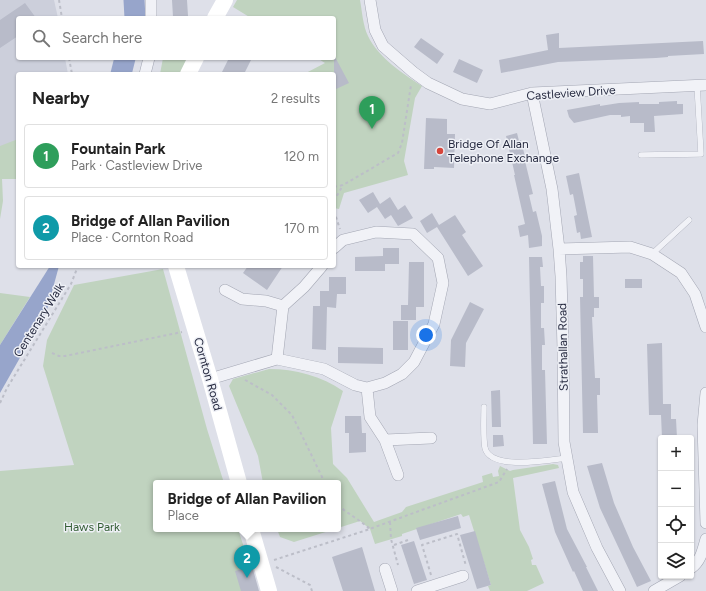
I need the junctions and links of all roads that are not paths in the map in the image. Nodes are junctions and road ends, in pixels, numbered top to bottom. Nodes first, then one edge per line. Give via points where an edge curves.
1 (150, 0) edge
2 (370, 0) edge
3 (151, 16) edge
4 (148, 60) edge
5 (195, 60) edge
6 (146, 72) edge
7 (189, 72) edge
8 (702, 85) edge
9 (532, 93) junction
10 (640, 155) dead end
11 (689, 220) dead end
12 (336, 246) edge
13 (559, 249) junction
14 (652, 254) junction
15 (177, 268) edge
16 (320, 268) edge
17 (225, 290) dead end
18 (283, 306) junction
19 (706, 327) edge
20 (277, 359) junction
21 (210, 379) junction
22 (367, 388) junction
23 (706, 393) edge
24 (484, 407) dead end
25 (431, 438) dead end
26 (385, 440) junction
27 (567, 458) junction
28 (398, 475) dead end
29 (238, 480) edge
30 (706, 523) edge
31 (253, 532) edge
32 (706, 539) edge
33 (694, 566) edge
34 (385, 569) dead end
35 (465, 572) road end
36 (675, 579) edge
37 (269, 591) edge
38 (392, 591) edge
39 (417, 591) edge
40 (620, 591) edge
41 (654, 591) edge

1 - 3 street
2 - 9 street, Castleview Drive via 375,30 383,46 428,83 462,99 490,104
4 - 6 street
5 - 7 main road
8 - 9 street, Castleview Drive
8 - 10 lane via 701,154
9 - 13 street, Strathallan Road via 552,188
11 - 14 lane
12 - 22 street via 343,240 376,232 413,234 438,258 443,283 434,324 414,362 402,374 385,383
13 - 14 street via 630,247
13 - 27 street, Strathallan Road via 564,442
14 - 19 street via 681,273 695,294
15 - 21 main road, Cornton Road
16 - 18 street
17 - 18 street via 242,299 266,300
18 - 20 street
20 - 21 street
20 - 22 street via 324,369 355,385
21 - 29 main road, Cornton Road
22 - 26 street via 370,417
23 - 30 street via 703,425
24 - 27 lane via 485,449 491,456 511,463
25 - 26 street
26 - 28 street
27 - 40 street, Strathallan Road via 573,492 597,548
31 - 37 main road via 264,563
32 - 33 street via 702,553
34 - 38 street
35 - 39 street
36 - 41 street

